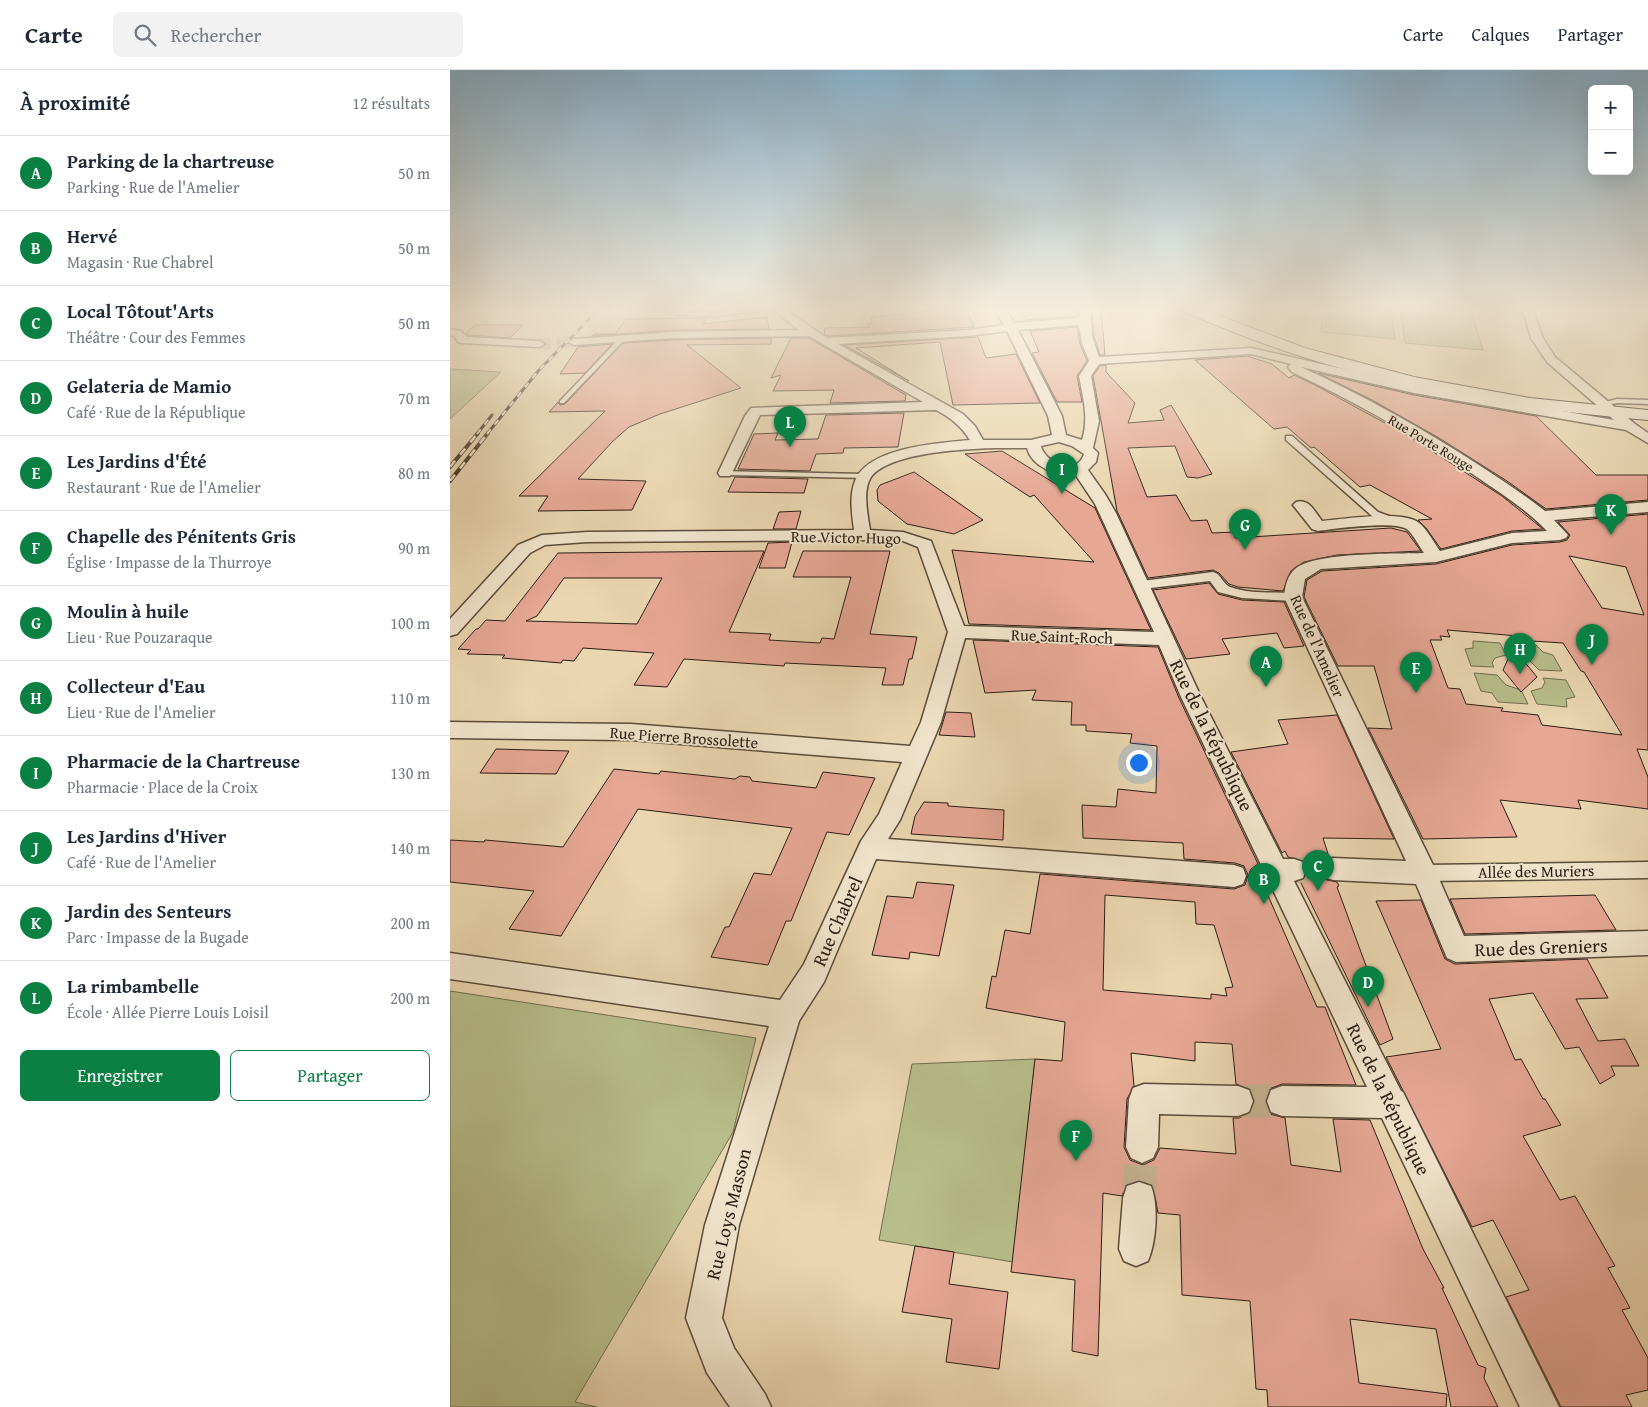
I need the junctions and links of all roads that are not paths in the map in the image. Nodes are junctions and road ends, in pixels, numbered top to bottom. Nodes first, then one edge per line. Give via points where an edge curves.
1 (591, 371) edge
2 (879, 371) edge
3 (1033, 371) edge
4 (1088, 371) edge
5 (1301, 371) edge
6 (1336, 371) edge
7 (1374, 371) edge
8 (1564, 371) edge
9 (562, 402) dead end
10 (1648, 402) edge
11 (938, 406) junction
12 (1606, 408) junction
13 (1648, 408) edge
14 (1648, 415) edge
15 (1630, 427) junction
16 (1060, 438) junction
17 (1289, 438) dead end
18 (1648, 439) edge
19 (979, 444) junction
20 (1034, 444) junction
21 (1086, 448) junction
22 (1079, 469) junction
23 (725, 473) joint
24 (864, 476) junction
25 (1301, 505) dead end
26 (1648, 507) edge
27 (1543, 516) junction
28 (1394, 521) junction
29 (862, 536) junction
30 (1436, 556) junction
31 (1142, 585) junction
32 (1293, 597) junction
33 (450, 630) edge
34 (957, 632) junction
35 (1166, 640) junction
36 (450, 730) edge
37 (917, 755) junction
38 (869, 848) junction
39 (1333, 869) tunnel mouth
40 (1648, 870) edge
41 (1424, 873) junction
42 (1234, 876) dead end
43 (1648, 943) edge
44 (450, 966) edge
45 (787, 1015) junction
46 (1238, 1101) tunnel mouth
47 (1282, 1101) tunnel mouth
48 (1392, 1103) junction
49 (1142, 1147) tunnel mouth
50 (1139, 1198) tunnel mouth
51 (1136, 1249) dead end
52 (752, 1407) edge
53 (1540, 1407) edge

1 - 9 lane
2 - 11 street
3 - 16 street via 1055,416
4 - 21 street via 1085,376 1094,424
5 - 27 street, Rue Porte Rouge via 1338,388 1455,455
6 - 15 street via 1414,389
7 - 12 main road via 1498,398
8 - 12 street
10 - 12 lane via 1617,401
11 - 19 street via 964,422
11 - 23 street via 756,411
12 - 13 main road
12 - 14 main road
12 - 15 street
15 - 18 street
16 - 20 street via 1040,440
16 - 21 street
17 - 28 lane via 1375,514
19 - 20 street
19 - 24 street via 895,457 882,461
20 - 22 street via 1036,455 1044,463 1065,470
21 - 22 street via 1091,453 1091,460
22 - 31 street, Rue de la République via 1108,516
23 - 24 lane
24 - 29 street via 860,494
25 - 28 street via 1318,526
26 - 27 street
27 - 30 street, Rue de l'Amelier via 1560,535 1512,538
28 - 30 street via 1408,522 1413,526
29 - 33 street, Rue Victor Hugo via 542,540 524,549
29 - 34 street, Rue Victor Hugo via 902,537 926,544
30 - 32 street, Rue de l'Amelier via 1318,564 1298,574
31 - 32 street via 1213,576 1223,589 1242,594
31 - 35 street, Rue de la République
32 - 41 street, Rue de l'Amelier
34 - 35 street, Rue Saint-Roch
34 - 37 street via 932,722
35 - 48 street, Rue de la République via 1191,697
36 - 37 street, Rue Pierre Brossolette via 631,732
37 - 38 street via 888,820
38 - 42 street
38 - 45 street, Rue Chabrel via 814,973
39 - 41 street
40 - 41 street, Allée des Muriers
41 - 43 street, Rue des Greniers via 1456,949
44 - 45 street
45 - 52 street, Rue Loys Masson via 722,1225 704,1318 720,1360
46 - 49 street via 1144,1099
47 - 48 street
48 - 53 street, Rue de la République
50 - 51 street

